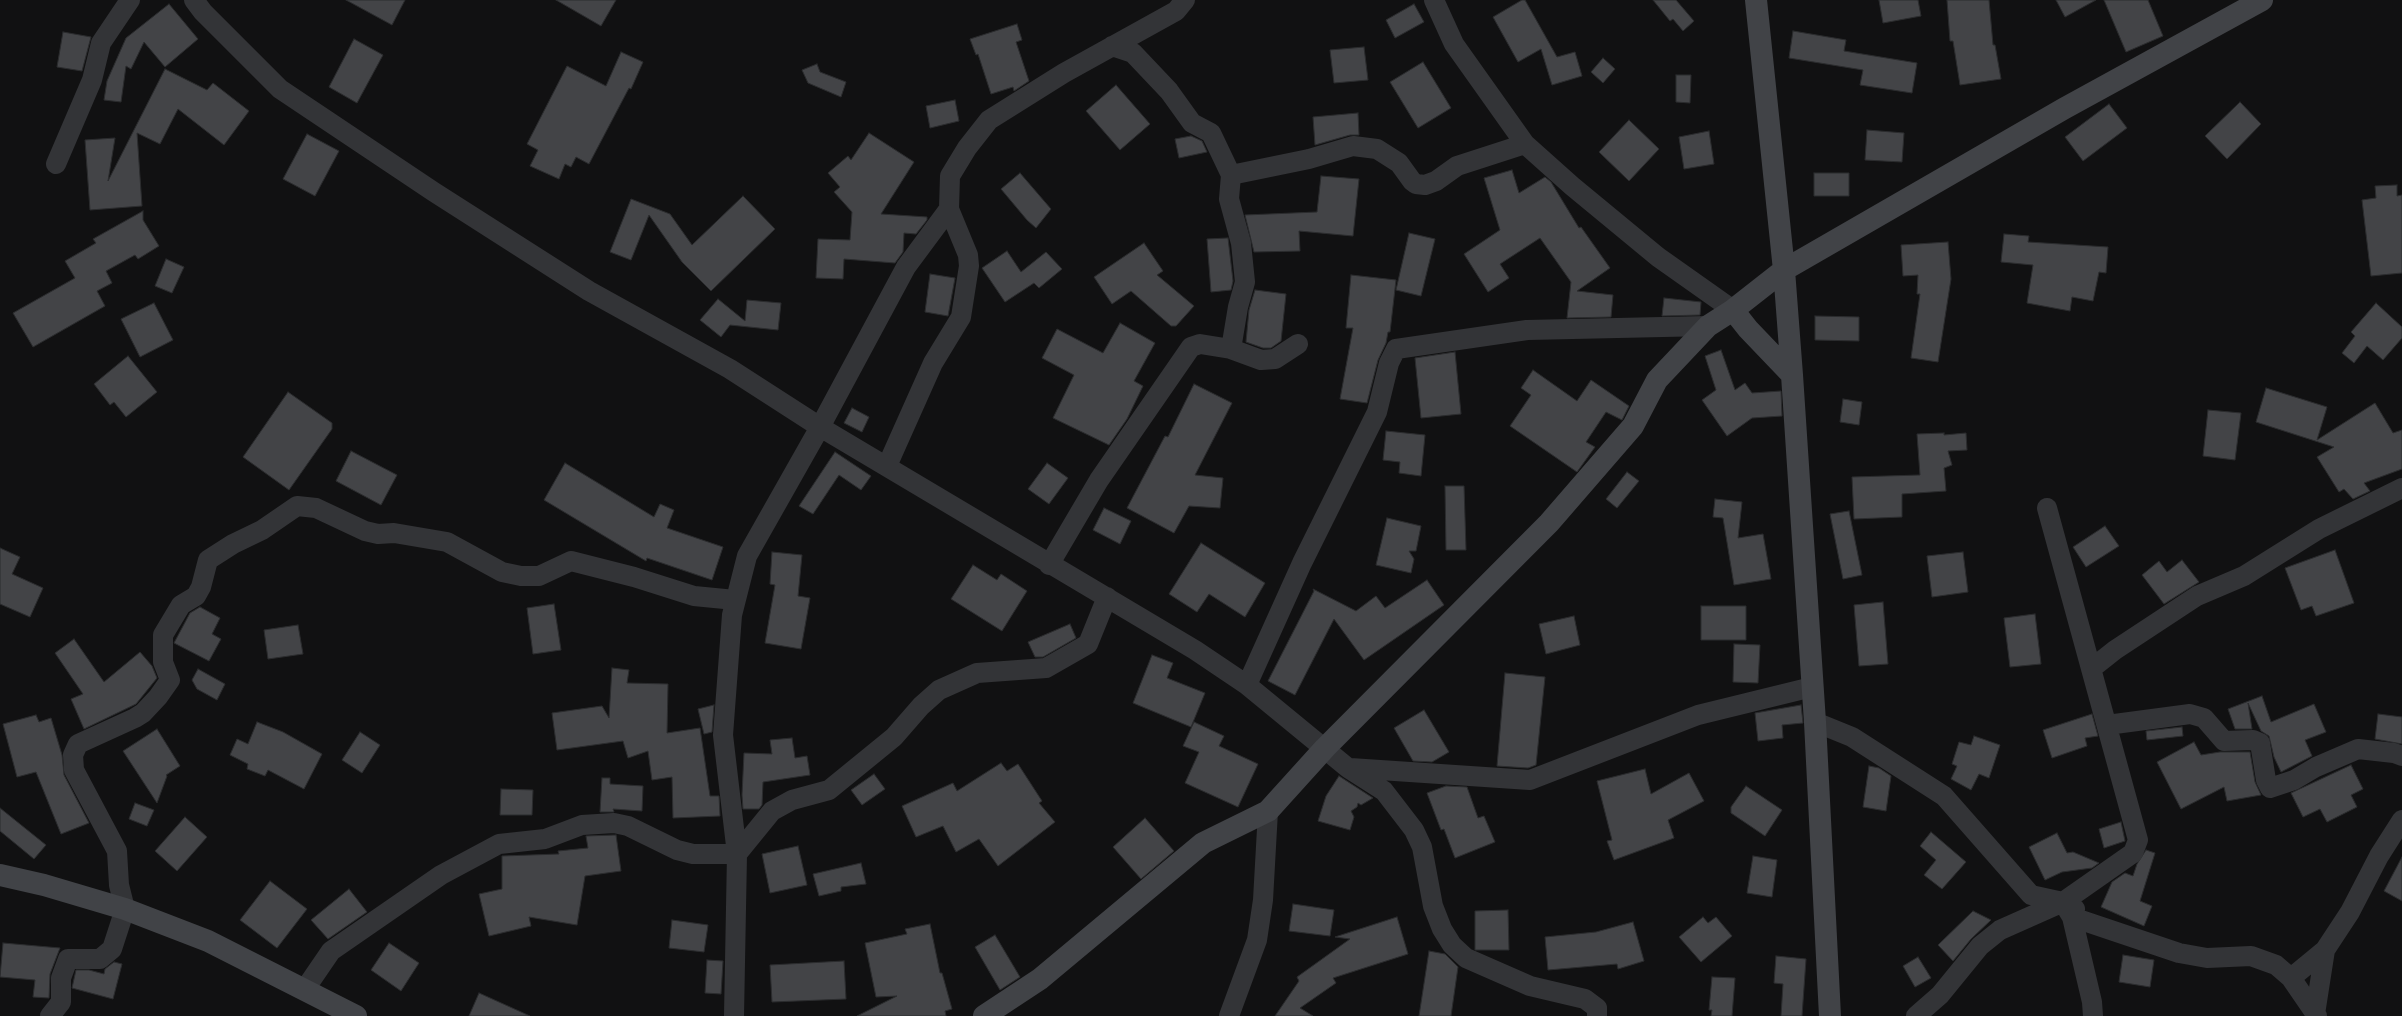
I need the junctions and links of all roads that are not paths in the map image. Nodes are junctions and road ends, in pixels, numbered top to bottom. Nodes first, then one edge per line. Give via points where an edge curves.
1 (130, 0) edge
2 (194, 0) edge
3 (1185, 0) edge
4 (1434, 0) edge
5 (1756, 0) edge
6 (2262, 0) edge
7 (1112, 46) junction
8 (1525, 144) junction
9 (56, 164) dead end
10 (1231, 175) junction
11 (949, 208) junction
12 (1784, 270) junction
13 (1733, 310) junction
14 (1708, 326) junction
15 (1298, 344) dead end
16 (1231, 349) junction
17 (1792, 375) junction
18 (820, 427) junction
19 (887, 466) junction
20 (2402, 488) edge
21 (2047, 508) dead end
22 (1049, 565) junction
23 (1106, 598) junction
24 (735, 600) junction
25 (2091, 669) junction
26 (1247, 686) junction
27 (1812, 687) junction
28 (1815, 722) junction
29 (2107, 725) junction
30 (1325, 748) junction
31 (2402, 756) edge
32 (1348, 768) junction
33 (1268, 811) junction
34 (2402, 820) edge
35 (737, 854) junction
36 (0, 875) edge
37 (125, 909) junction
38 (2068, 910) junction
39 (2325, 950) junction
40 (2291, 978) junction
41 (305, 989) junction
42 (2316, 1015) edge
43 (50, 1016) edge
44 (356, 1016) edge
45 (734, 1016) edge
46 (984, 1016) edge
47 (1229, 1016) edge
48 (1597, 1016) edge
49 (1830, 1016) edge
50 (1916, 1016) edge
51 (2093, 1016) edge

1 - 9 street via 101,44 92,80
2 - 18 street via 280,89 589,291 730,369
3 - 7 street via 1176,11
4 - 8 street via 1454,44
5 - 12 street
6 - 12 street via 2058,112
7 - 10 street via 1133,53 1169,91 1192,123 1211,134
7 - 11 street via 990,120 967,148 950,176
8 - 10 street via 1457,166 1436,181 1425,185 1416,184 1399,162 1377,149 1353,146 1309,159
8 - 13 street via 1658,257
10 - 16 street via 1229,199 1241,243 1245,282
11 - 18 street via 906,267
11 - 19 street via 968,255 969,266 961,317 933,363
12 - 13 street
12 - 17 street
13 - 14 street
13 - 17 street via 1748,330
14 - 26 street via 1527,330 1396,349 1389,364 1377,412 1302,563
14 - 30 street via 1657,380 1633,426 1549,523
15 - 16 street via 1275,359 1261,360
16 - 22 street via 1200,344 1191,347 1099,480
17 - 27 street
18 - 19 street
18 - 24 street via 747,556
19 - 22 street
20 - 25 street via 2319,529 2244,576 2197,596 2115,650
21 - 25 street
22 - 23 street
23 - 26 street via 1195,650
23 - 35 street via 1088,644 1046,668 977,673 939,690 894,737 829,790 792,800 772,811
24 - 35 street via 723,735
24 - 37 street via 694,596 572,561 539,576 502,572 446,542 394,532 378,534 365,531 316,508 297,506 262,530 208,560 196,596 182,605 163,635 164,662 170,680 143,713 78,744 73,755 74,770 118,851 119,885
25 - 29 street
26 - 30 street
27 - 28 street
27 - 32 street via 1698,715 1530,780
28 - 38 street via 1852,737 1944,796 2031,895
28 - 49 street
29 - 31 street via 2190,714 2204,718 2224,741 2253,740 2260,743 2266,780 2270,788 2294,780 2316,767 2358,749
29 - 38 street via 2138,840 2137,847 2133,853 2085,887
30 - 32 street
30 - 33 street
32 - 48 street via 1384,791 1414,830 1422,846 1433,906 1452,945 1466,958 1530,986 1585,999 1597,1008
33 - 46 street via 1203,843 1040,979
33 - 47 street via 1258,940
34 - 39 street via 2379,856 2350,912
35 - 41 street via 693,854 677,850 628,826 614,823 582,825 545,838 499,844 441,875 330,951
35 - 45 street
36 - 37 street
37 - 41 street via 208,942
37 - 43 street via 112,949 100,959 68,959 61,978 61,1002
38 - 40 street via 2179,953 2207,958 2251,956 2276,965
38 - 50 street via 2000,930 1980,946 1940,994
38 - 51 street via 2092,1002
39 - 40 street
39 - 42 street
40 - 42 street
41 - 44 street

